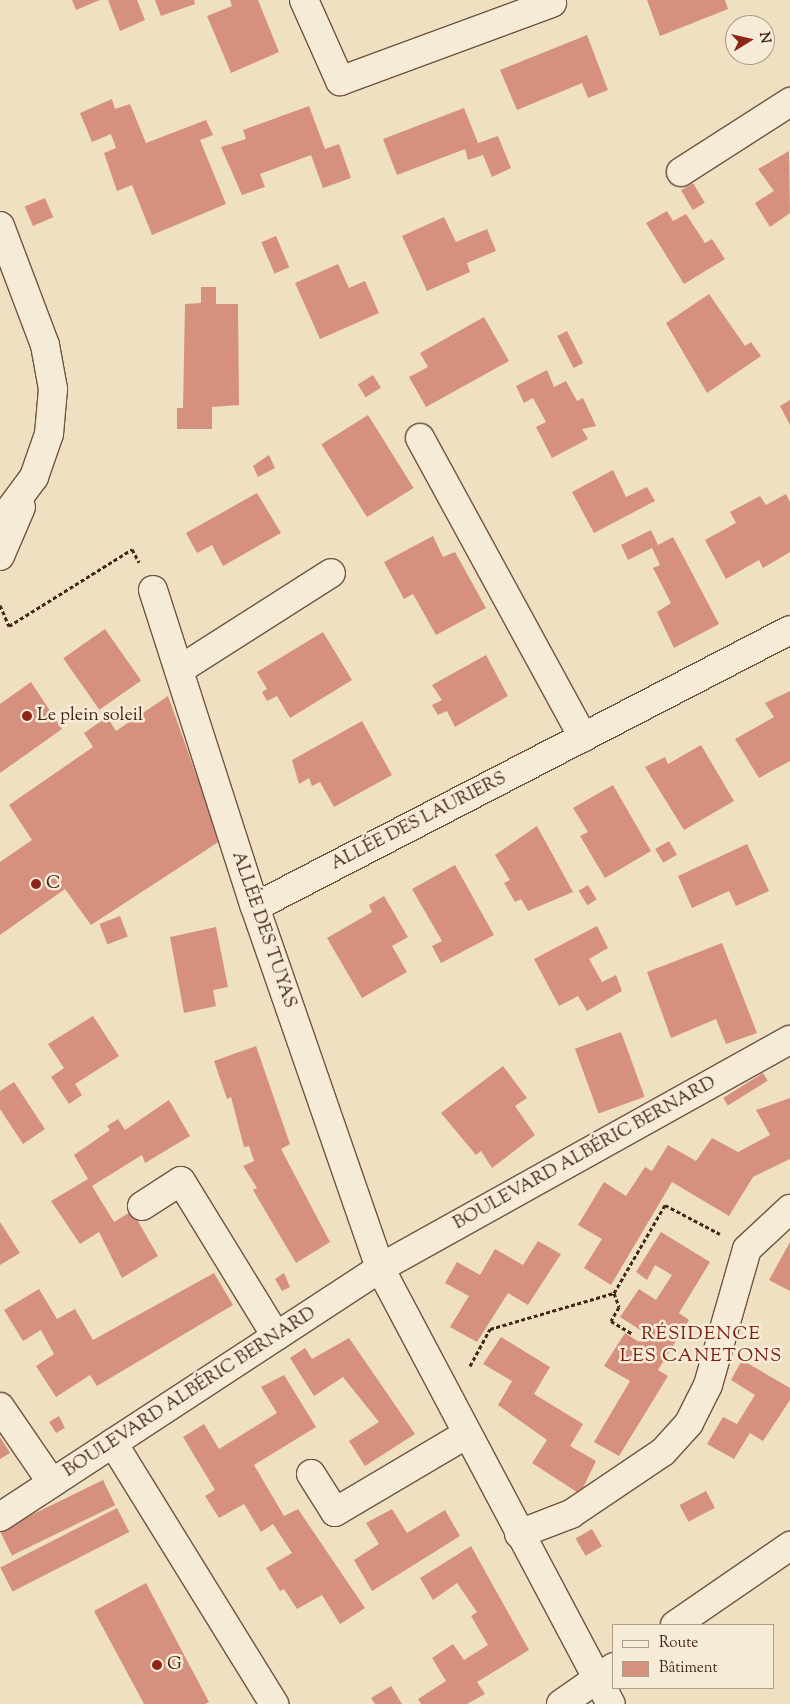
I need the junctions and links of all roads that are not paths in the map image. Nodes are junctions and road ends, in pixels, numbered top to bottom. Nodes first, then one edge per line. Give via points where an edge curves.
1 (304, 0) edge
2 (552, 3) dead end
3 (790, 102) edge
4 (681, 172) dead end
5 (0, 226) edge
6 (420, 438) dead end
7 (34, 477) junction
8 (0, 523) edge
9 (0, 556) edge
10 (331, 574) dead end
11 (153, 590) road end
12 (790, 630) edge
13 (179, 670) junction
14 (583, 737) junction
15 (254, 907) junction
16 (790, 1040) edge
17 (142, 1206) dead end
18 (790, 1209) edge
19 (380, 1268) junction
20 (276, 1336) junction
21 (0, 1407) edge
22 (466, 1434) junction
23 (113, 1443) junction
24 (311, 1474) dead end
25 (52, 1483) junction
26 (0, 1517) edge
27 (519, 1534) junction
28 (790, 1546) edge
29 (676, 1624) edge
30 (604, 1674) edge
31 (274, 1704) edge
32 (561, 1704) edge
33 (612, 1704) edge

1 - 2 street via 340,81
3 - 4 street
5 - 7 street via 45,345 53,389 49,434
6 - 14 street
7 - 8 street
7 - 9 street
10 - 13 street
11 - 13 street, ALLÉE DES TUYAS
12 - 14 street, ALLÉE DES LAURIERS
13 - 15 street, ALLÉE DES TUYAS
14 - 15 street, ALLÉE DES LAURIERS
15 - 19 street, ALLÉE DES TUYAS
16 - 19 street, BOULEVARD ALBÉRIC BERNARD
17 - 20 street via 181,1181
18 - 27 street via 747,1249 708,1385 689,1423 663,1452 571,1514
19 - 20 street, BOULEVARD ALBÉRIC BERNARD
19 - 22 street
20 - 23 street, BOULEVARD ALBÉRIC BERNARD
21 - 25 street
22 - 24 street via 334,1512
22 - 27 street
23 - 25 street, BOULEVARD ALBÉRIC BERNARD
23 - 31 street
25 - 26 street, BOULEVARD ALBÉRIC BERNARD
27 - 30 street
28 - 29 street
30 - 32 street
30 - 33 street

